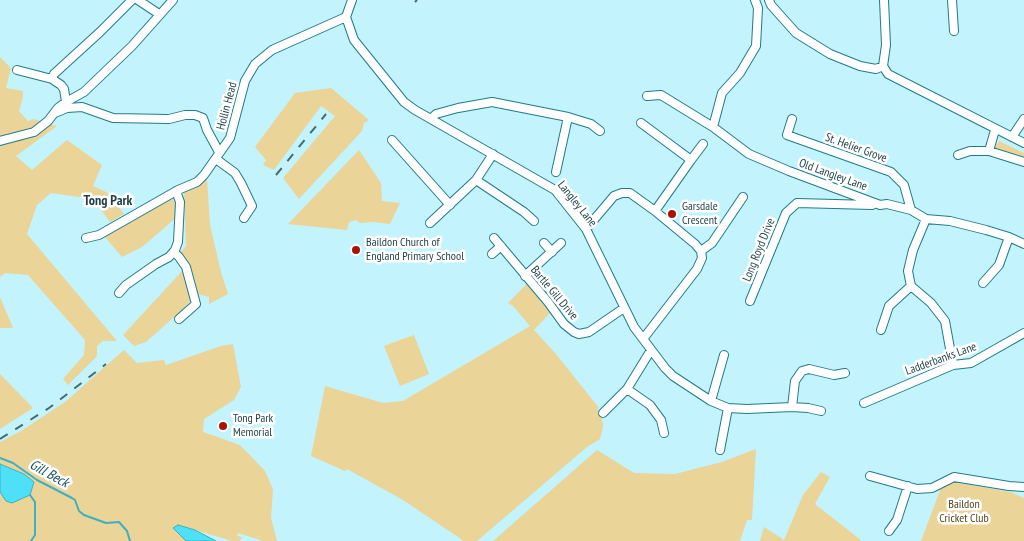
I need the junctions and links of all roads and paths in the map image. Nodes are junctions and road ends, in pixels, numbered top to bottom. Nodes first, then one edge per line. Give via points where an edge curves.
1 (132, 0) edge
2 (138, 0) edge
3 (173, 0) edge
4 (352, 0) edge
5 (756, 0) edge
6 (769, 0) edge
7 (884, 0) edge
8 (952, 0) edge
9 (159, 14) junction
10 (346, 18) junction
11 (954, 31) dead end
12 (883, 66) junction
13 (17, 70) dead end
14 (52, 79) junction
15 (647, 96) dead end
16 (66, 102) junction
17 (54, 113) junction
18 (568, 117) junction
19 (431, 119) junction
20 (792, 119) dead end
21 (1024, 119) edge
22 (641, 123) dead end
23 (713, 127) junction
24 (600, 130) dead end
25 (996, 130) junction
26 (1012, 137) junction
27 (392, 140) dead end
28 (0, 141) edge
29 (1024, 143) edge
30 (703, 144) dead end
31 (989, 151) junction
32 (493, 154) junction
33 (958, 155) dead end
34 (217, 156) junction
35 (691, 160) junction
36 (1024, 162) edge
37 (556, 172) dead end
38 (476, 180) junction
39 (176, 192) junction
40 (744, 197) dead end
41 (450, 205) junction
42 (880, 205) junction
43 (912, 210) junction
44 (655, 211) junction
45 (244, 218) dead end
46 (926, 219) junction
47 (534, 221) dead end
48 (430, 223) dead end
49 (586, 229) junction
50 (1009, 237) junction
51 (86, 238) dead end
52 (494, 238) dead end
53 (544, 243) dead end
54 (561, 243) dead end
55 (1024, 244) edge
56 (501, 246) junction
57 (701, 251) junction
58 (174, 252) junction
59 (552, 252) junction
60 (492, 254) dead end
61 (525, 276) junction
62 (983, 283) dead end
63 (911, 286) junction
64 (119, 293) dead end
65 (750, 302) dead end
66 (624, 308) junction
67 (179, 319) dead end
68 (881, 330) dead end
69 (1024, 333) edge
70 (643, 339) junction
71 (651, 350) junction
72 (724, 355) dead end
73 (953, 365) junction
74 (839, 372) dead end
75 (627, 389) junction
76 (711, 401) junction
77 (864, 403) dead end
78 (792, 406) junction
79 (728, 408) junction
80 (820, 411) dead end
81 (603, 413) dead end
82 (664, 433) dead end
83 (720, 450) dead end
84 (870, 476) dead end
85 (908, 486) junction
86 (1024, 487) edge
87 (889, 531) dead end

1 - 14 street
2 - 9 street
3 - 9 street
4 - 10 street
5 - 23 street via 756,46 740,73 722,93
6 - 12 street via 796,33 830,54 860,66 876,69
7 - 12 street via 886,45
8 - 11 street
9 - 16 street via 132,46 84,92
10 - 19 street, Langley Lane via 354,40 404,102
10 - 34 street, Hollin Head via 272,50 255,64 245,81 230,138
12 - 25 street via 888,74
13 - 14 street
14 - 16 street via 64,89
15 - 23 street, Old Langley Lane via 661,95
16 - 17 street
17 - 28 street via 34,132
17 - 34 street via 82,107 113,118 168,119 195,115 203,118
18 - 19 street via 492,102 436,114
18 - 24 street
18 - 37 street
19 - 32 street, Langley Lane
20 - 43 street, St. Helier Grove via 787,136 891,172 904,185
21 - 26 street
22 - 35 street
23 - 42 street, Old Langley Lane via 749,154
25 - 26 street
25 - 31 street
26 - 29 street
27 - 41 street
30 - 35 street
31 - 33 street
31 - 36 street
32 - 38 street
32 - 49 street, Langley Lane via 555,190
34 - 39 street, Hollin Head via 197,182
34 - 45 street via 235,173 252,206
35 - 44 street
38 - 41 street
38 - 47 street
39 - 51 street, Hollin Head via 99,235
39 - 58 street via 180,202 178,242
40 - 57 street via 712,243
41 - 48 street
42 - 43 street, Old Langley Lane
42 - 65 street, Long Royd Drive via 797,203 786,214
43 - 46 street, Old Langley Lane
44 - 49 street via 630,193 622,193 614,196
44 - 57 street
46 - 50 street, Old Langley Lane
46 - 63 street via 908,271
49 - 66 street, Langley Lane
50 - 55 street, Old Langley Lane
50 - 62 street via 999,266
52 - 56 street, Bartle Gill Drive
53 - 59 street
54 - 59 street
56 - 60 street
56 - 61 street, Bartle Gill Drive
57 - 70 street via 697,269
58 - 64 street
58 - 67 street via 186,267 196,304
59 - 61 street
61 - 66 street, Bartle Gill Drive via 564,324 579,334 589,332
63 - 68 street via 889,306
63 - 73 street via 931,303 945,321
66 - 70 street, Langley Lane
69 - 73 street, Ladderbanks Lane via 971,363
70 - 71 street, Langley Lane
71 - 75 street
71 - 76 street, Langley Lane via 673,376
72 - 76 street
73 - 77 street, Ladderbanks Lane
74 - 78 street via 829,375 805,366 795,381
75 - 81 street
75 - 82 street via 650,404 661,420
76 - 79 street, Langley Lane
78 - 79 street, Langley Lane
78 - 80 street, Langley Lane
79 - 83 street
84 - 85 street
85 - 86 street via 932,488 954,477
85 - 87 street via 897,520

